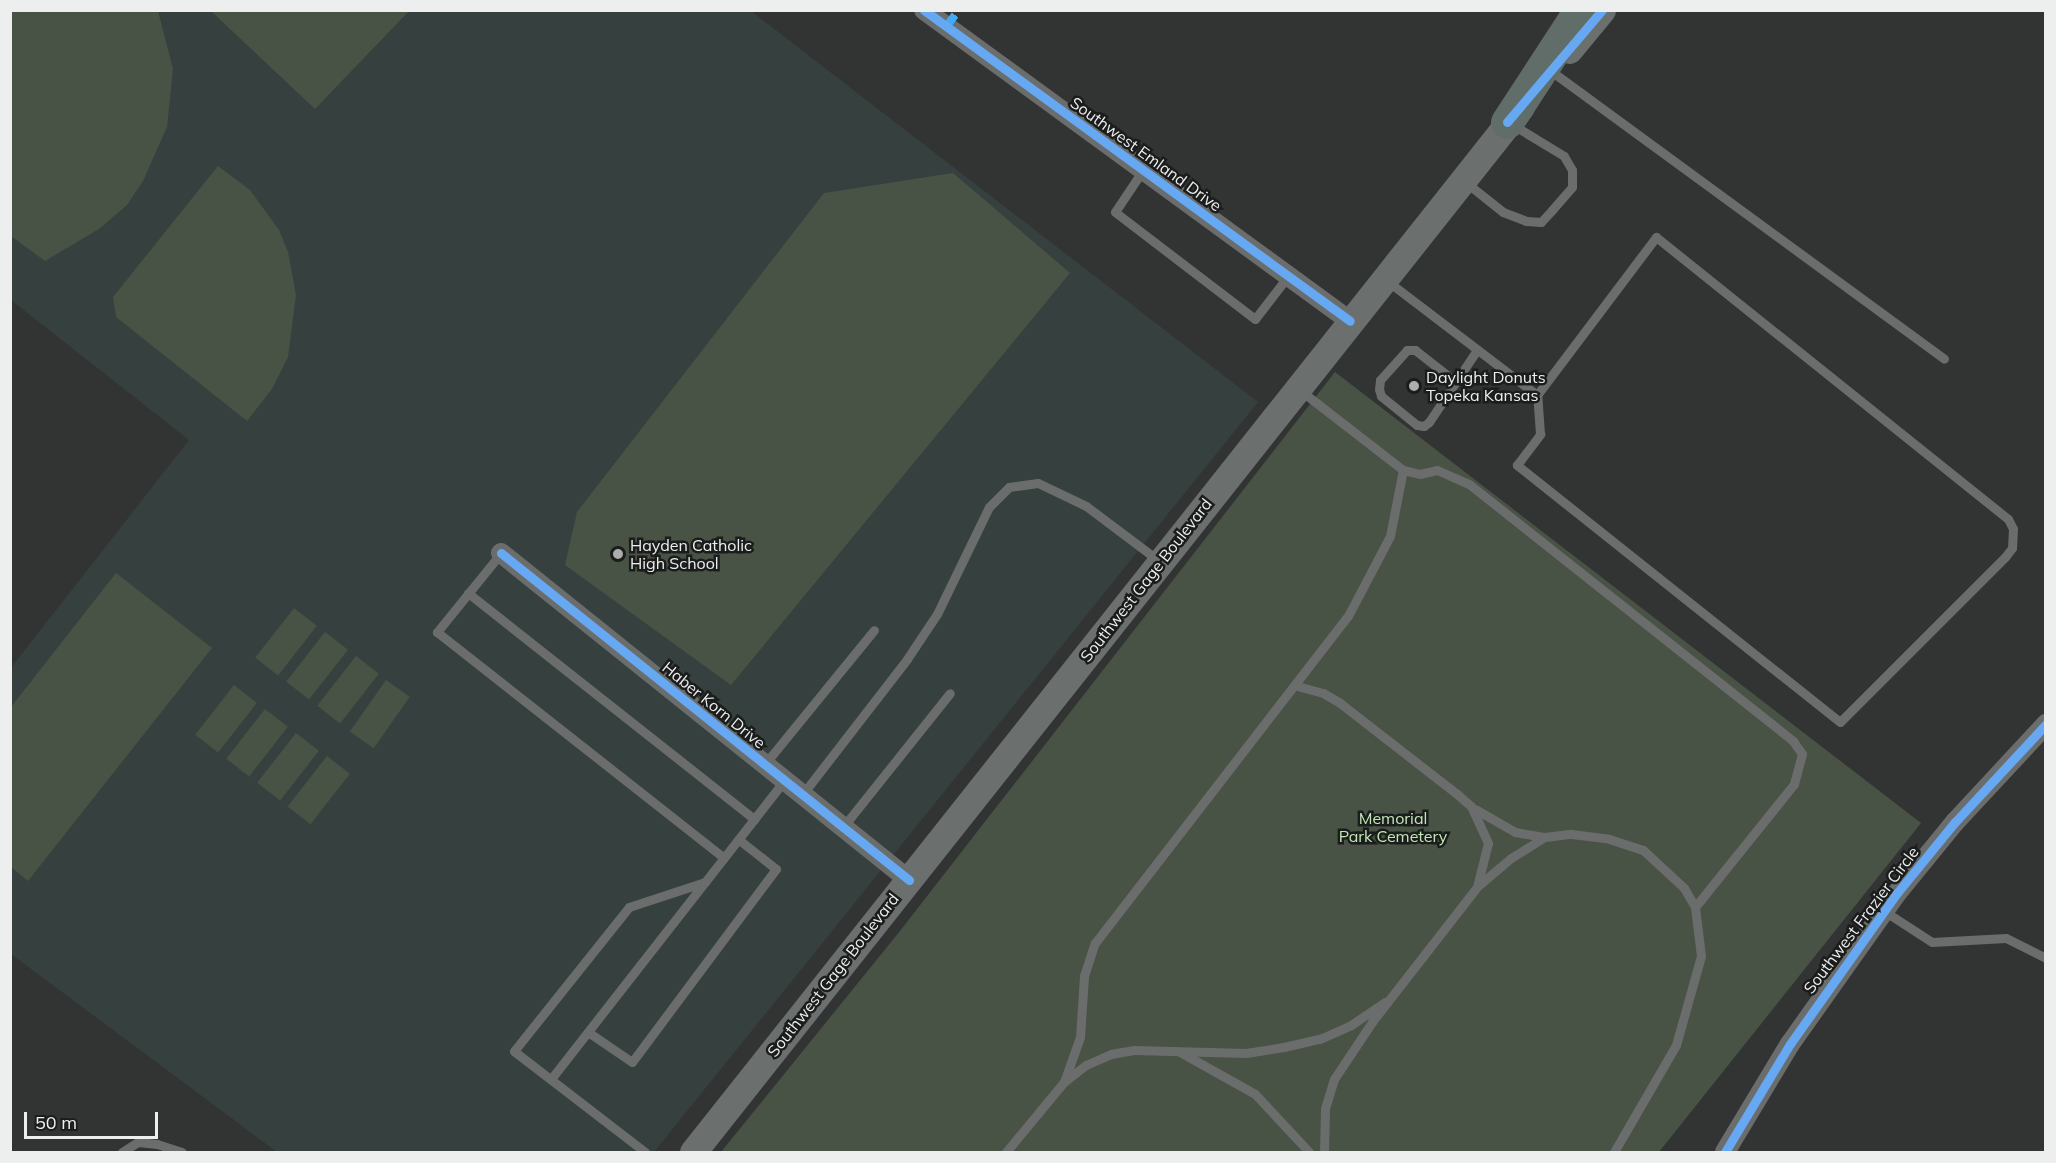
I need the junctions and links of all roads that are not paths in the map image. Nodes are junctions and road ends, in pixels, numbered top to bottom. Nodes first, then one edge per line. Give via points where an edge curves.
1 (924, 10) edge
2 (1580, 10) edge
3 (1602, 10) edge
4 (1551, 71) junction
5 (1507, 122) junction
6 (1143, 170) junction
7 (1462, 180) junction
8 (1288, 276) junction
9 (1384, 278) junction
10 (1350, 321) junction
11 (1477, 350) junction
12 (1944, 359) dead end
13 (1456, 382) junction
14 (1298, 388) junction
15 (1536, 395) junction
16 (1403, 470) junction
17 (501, 553) joint
18 (1160, 562) junction
19 (468, 592) junction
20 (874, 630) dead end
21 (1297, 686) junction
22 (950, 693) dead end
23 (2046, 724) edge
24 (764, 765) junction
25 (784, 781) junction
26 (802, 795) junction
27 (1471, 806) junction
28 (754, 819) junction
29 (843, 827) junction
30 (1545, 837) junction
31 (738, 839) junction
32 (724, 858) junction
33 (909, 880) junction
34 (705, 882) junction
35 (1477, 887) junction
36 (1695, 907) junction
37 (1884, 910) junction
38 (2046, 958) edge
39 (1391, 997) junction
40 (588, 1032) junction
41 (1178, 1051) junction
42 (551, 1079) junction
43 (1064, 1082) junction
44 (122, 1152) edge
45 (182, 1152) edge
46 (645, 1152) edge
47 (693, 1152) edge
48 (1006, 1152) edge
49 (1309, 1152) edge
50 (1324, 1152) edge
51 (1614, 1152) edge
52 (1725, 1152) edge

1 - 6 street, Southwest Emland Drive
2 - 5 highway
3 - 4 main road, Southwest Gage Boulevard
4 - 5 main road, Southwest Gage Boulevard
4 - 12 lane
5 - 7 main road, Southwest Gage Boulevard
5 - 7 lane via 1564,156 1572,170 1572,186 1541,222 1503,212
6 - 8 street, Southwest Emland Drive
6 - 8 lane via 1114,212 1255,318
7 - 9 main road, Southwest Gage Boulevard
8 - 10 street, Southwest Emland Drive
9 - 10 main road, Southwest Gage Boulevard
9 - 11 lane
10 - 14 main road, Southwest Gage Boulevard
11 - 13 lane
11 - 15 lane
13 - 13 lane via 1424,426 1417,425 1381,396 1379,389 1380,380 1407,350 1415,350
14 - 16 lane
14 - 18 main road, Southwest Gage Boulevard
15 - 15 lane via 1540,434 1517,465 1840,722 2012,548 2013,529 2008,519 1656,237
16 - 21 lane via 1390,536 1370,580
16 - 36 lane via 1420,474 1437,470 1469,484 1793,741 1802,754 1794,784
17 - 19 lane
17 - 24 street, Haber Korn Drive
18 - 26 lane via 1086,506 1038,483 1009,488 989,507 937,614 907,659
18 - 33 main road, Southwest Gage Boulevard
19 - 28 lane
19 - 32 lane via 436,632
20 - 24 lane
21 - 27 lane via 1323,693 1340,703
21 - 43 lane via 1095,943 1086,966 1080,1037
22 - 29 lane
23 - 37 street, Southwest Frazier Circle via 1955,822
24 - 25 street, Haber Korn Drive
25 - 26 street, Haber Korn Drive
25 - 28 lane
26 - 29 street, Haber Korn Drive
27 - 30 lane via 1515,832
27 - 35 lane via 1488,843
28 - 31 lane
29 - 33 street, Haber Korn Drive
30 - 35 lane via 1511,858
30 - 36 lane via 1571,834 1609,839 1643,850 1684,888
31 - 32 lane
31 - 40 lane via 776,869 632,1062
32 - 34 lane
33 - 47 main road, Southwest Gage Boulevard
34 - 40 lane
34 - 42 lane via 629,907 514,1051
35 - 39 lane
36 - 51 lane via 1701,956 1676,1045
37 - 38 lane via 1932,942 2006,938
37 - 52 street, Southwest Frazier Circle via 1791,1044
39 - 41 lane via 1351,1025 1320,1039 1246,1053
39 - 50 lane via 1334,1079 1325,1109
40 - 42 lane
41 - 43 lane via 1111,1054 1086,1065
41 - 49 lane via 1255,1094
42 - 46 lane
43 - 48 lane
44 - 45 lane via 138,1142

